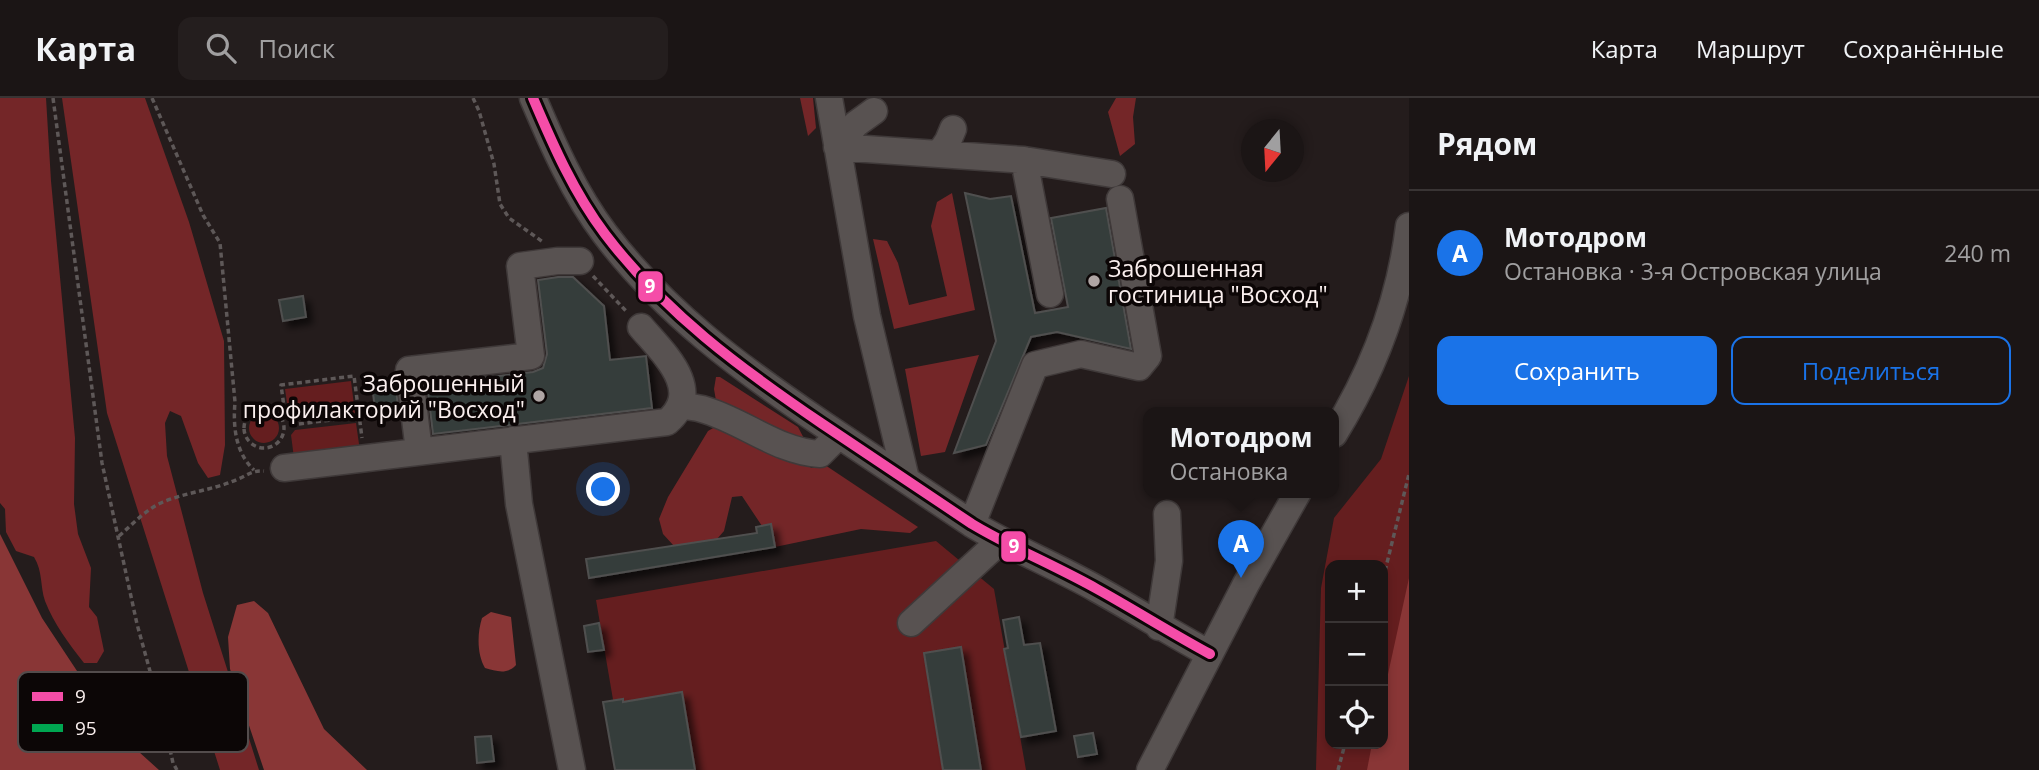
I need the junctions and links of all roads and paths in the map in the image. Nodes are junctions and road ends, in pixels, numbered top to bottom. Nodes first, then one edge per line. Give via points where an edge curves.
1 (53, 98) edge
2 (152, 98) edge
3 (472, 98) edge
4 (533, 98) edge
5 (829, 98) edge
6 (874, 111) dead end
7 (953, 129) dead end
8 (836, 147) junction
9 (940, 153) junction
10 (1024, 160) junction
11 (1112, 174) dead end
12 (1120, 199) dead end
13 (1409, 226) edge
14 (569, 261) junction
15 (1050, 294) dead end
16 (688, 325) junction
17 (641, 327) joint
18 (661, 351) junction
19 (681, 405) junction
20 (414, 410) junction
21 (359, 417) junction
22 (281, 418) junction
23 (299, 424) dead end
24 (1339, 425) edge
25 (837, 428) junction
26 (513, 440) junction
27 (419, 451) junction
28 (364, 457) junction
29 (254, 470) junction
30 (274, 470) joint
31 (1409, 474) edge
32 (906, 479) junction
33 (1295, 498) edge
34 (1167, 514) dead end
35 (972, 524) junction
36 (119, 536) junction
37 (1000, 541) junction
38 (1388, 560) edge
39 (911, 623) dead end
40 (1159, 627) junction
41 (1210, 654) junction
42 (150, 672) edge
43 (1344, 749) edge
44 (171, 752) edge
45 (177, 770) edge
46 (572, 770) edge
47 (1150, 770) edge
48 (1338, 770) edge

1 - 36 path via 102,463
2 - 29 path via 203,215 220,243 235,402 233,426 247,464
3 - 14 path via 494,164 500,204 509,218
4 - 16 street via 575,187 604,233
5 - 8 street
6 - 8 street
7 - 9 street
8 - 9 street
8 - 32 street via 867,316
9 - 10 street
10 - 11 street
10 - 15 street
12 - 35 street via 1148,356 1139,367 1081,354 1035,365
13 - 24 street via 1381,339
14 - 17 path
14 - 20 street via 520,266 531,356 409,370
16 - 18 street
16 - 25 street via 744,370
17 - 18 street
18 - 19 street via 680,380
19 - 25 street via 702,409 810,453 820,454
19 - 26 street via 667,422
20 - 21 path
20 - 27 street
21 - 22 path via 355,376 281,385 285,414
21 - 23 path
21 - 28 path
22 - 22 path via 270,409 256,409 246,418 246,438 257,447 271,447 282,436
25 - 32 street
26 - 27 street
26 - 46 street via 519,503
27 - 28 street
28 - 30 street
29 - 30 path
29 - 36 path via 211,489 163,502
31 - 38 path
32 - 35 street
33 - 41 street
34 - 40 street via 1169,561
35 - 37 street
36 - 42 path
37 - 39 street
37 - 40 street via 1096,588
40 - 41 street
41 - 47 street
43 - 48 path
44 - 45 path

